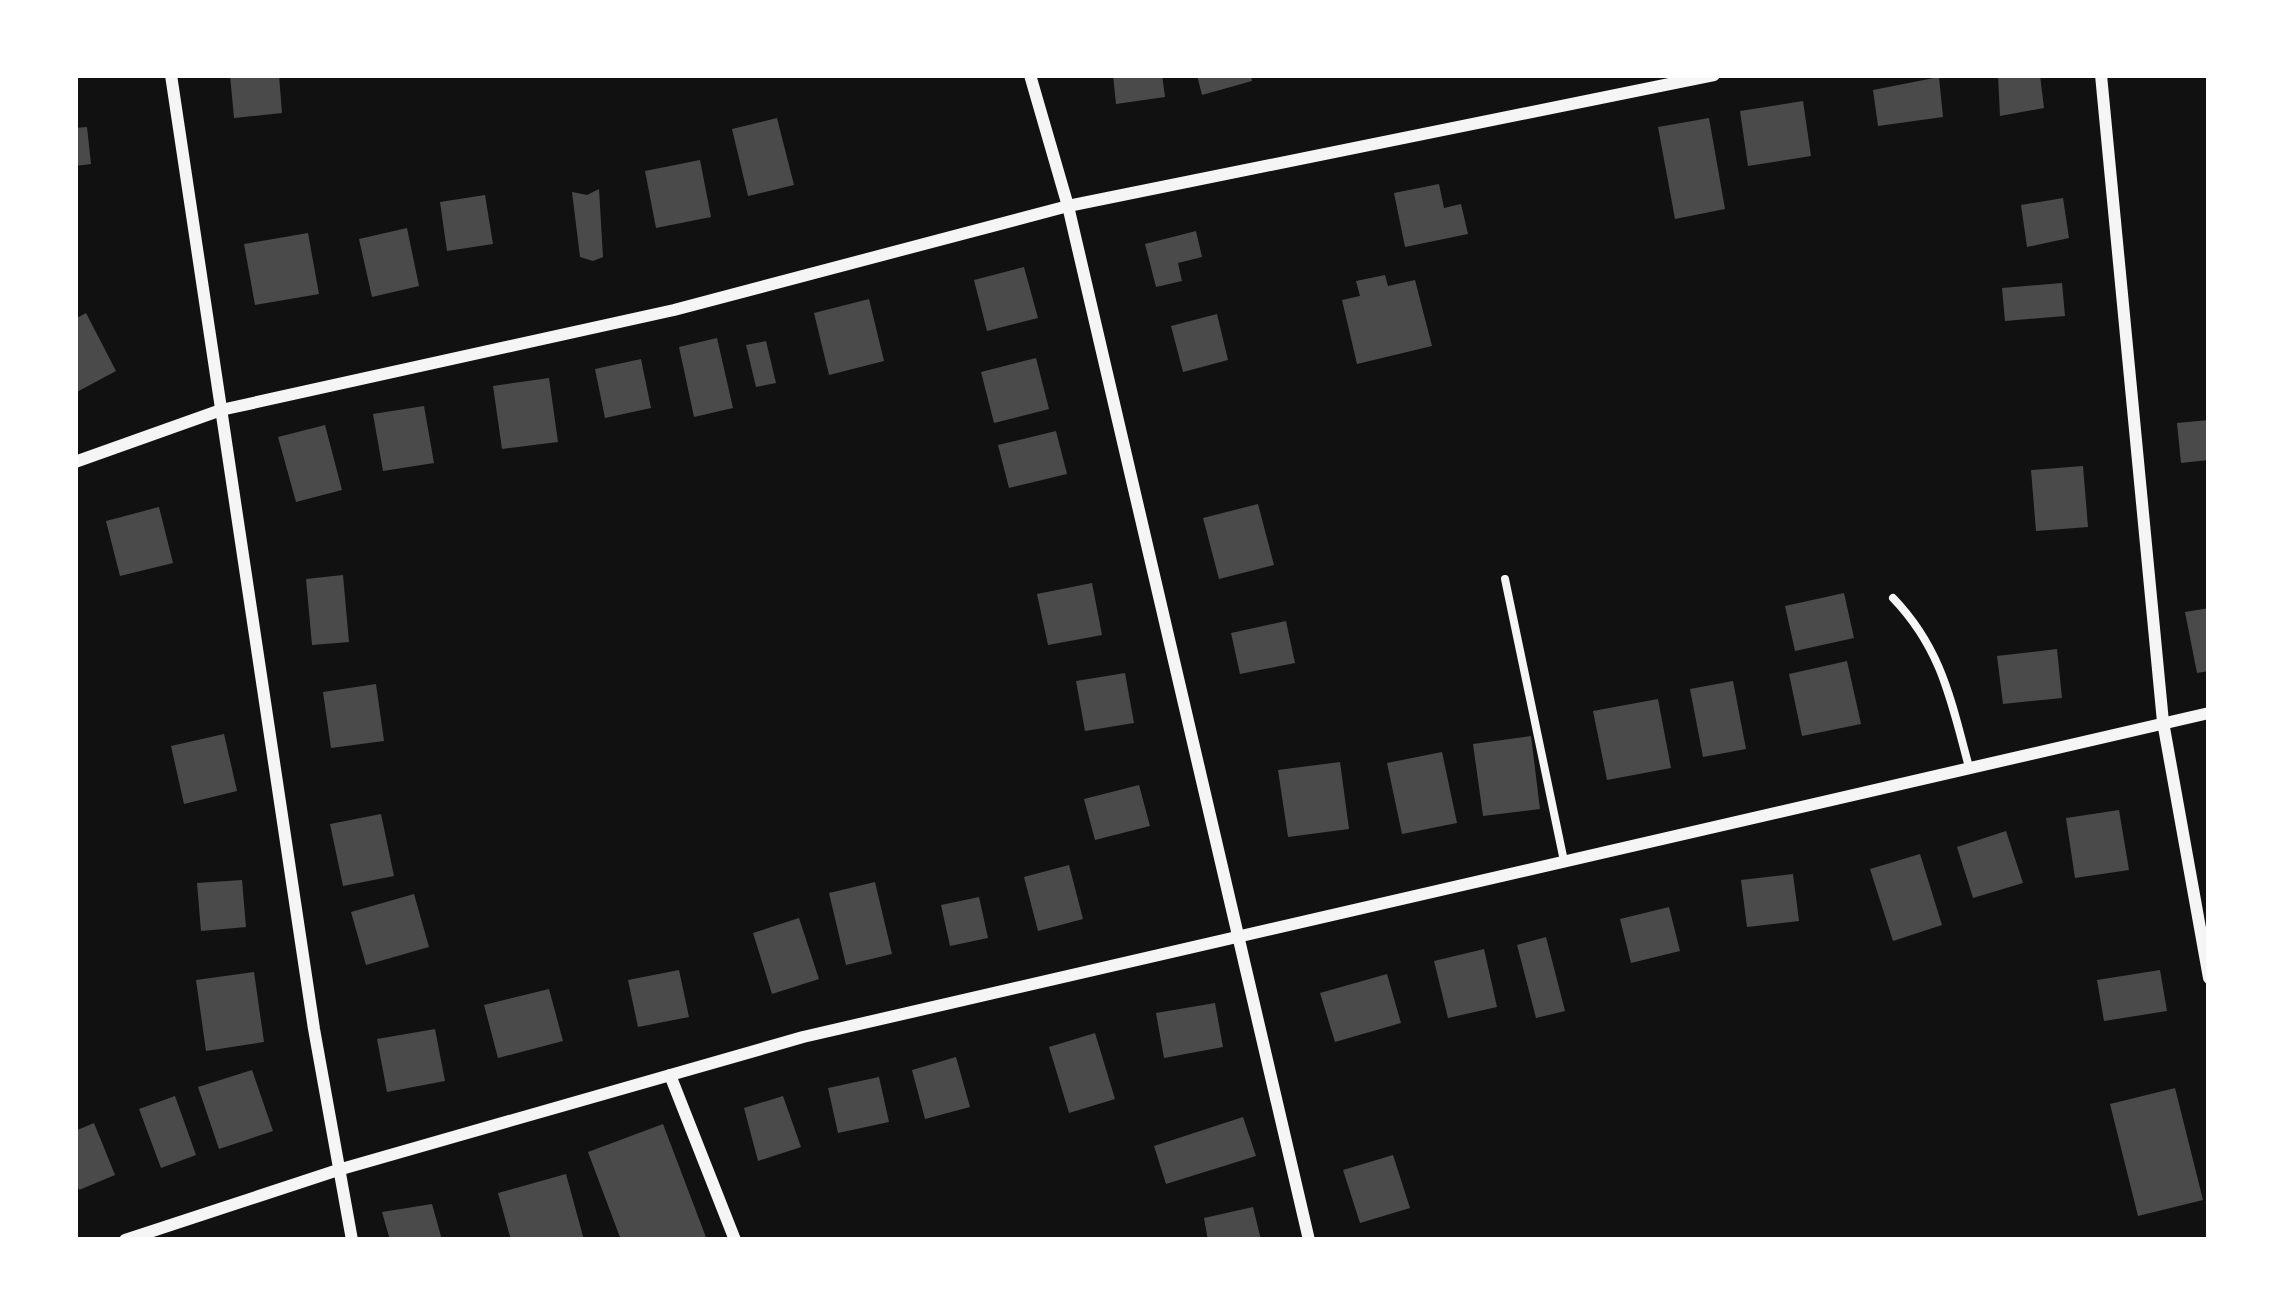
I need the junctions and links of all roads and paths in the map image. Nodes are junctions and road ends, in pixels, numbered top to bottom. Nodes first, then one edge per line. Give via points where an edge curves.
1 (171, 75) edge
2 (1030, 75) edge
3 (1714, 75) edge
4 (2101, 75) edge
5 (1068, 206) junction
6 (221, 410) junction
7 (75, 462) edge
8 (1505, 579) dead end
9 (1893, 598) dead end
10 (2209, 713) edge
11 (2163, 722) junction
12 (1969, 767) junction
13 (1564, 861) junction
14 (1240, 935) junction
15 (2209, 978) edge
16 (670, 1075) junction
17 (338, 1170) junction
18 (125, 1240) edge
19 (352, 1240) edge
20 (736, 1240) edge
21 (1309, 1240) edge

1 - 6 street
2 - 5 street
3 - 5 street
4 - 11 street
5 - 6 street via 674,310
5 - 14 street
6 - 7 street
6 - 17 street
8 - 13 lane
9 - 12 lane via 1941,667
10 - 11 street
11 - 12 street
11 - 15 street
12 - 13 street
13 - 14 street
14 - 16 street
14 - 21 street
16 - 17 street
16 - 20 street
17 - 18 street
17 - 19 street

